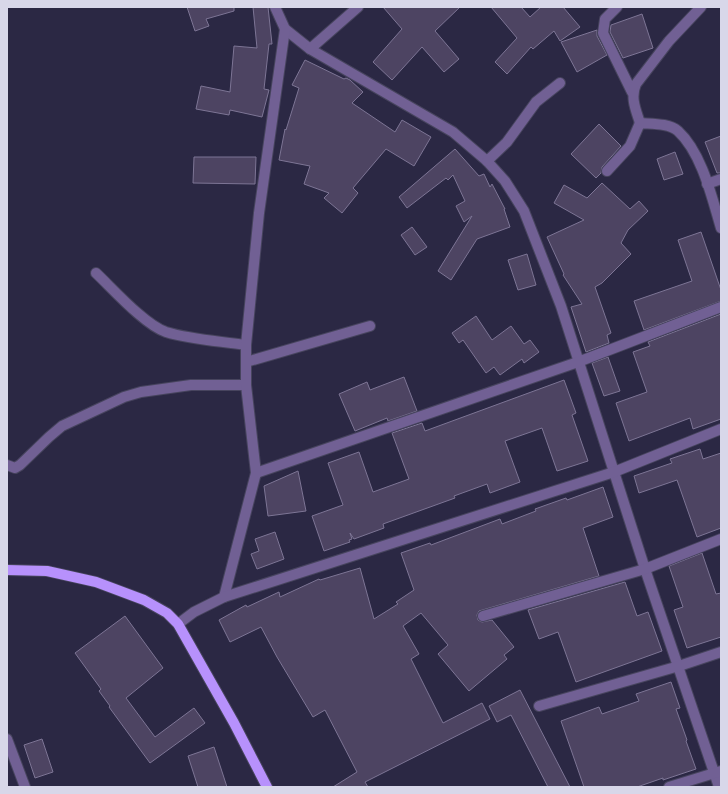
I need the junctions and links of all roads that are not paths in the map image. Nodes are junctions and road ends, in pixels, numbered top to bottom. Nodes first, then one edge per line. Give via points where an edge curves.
1 (275, 7) edge
2 (358, 7) edge
3 (617, 7) edge
4 (701, 7) edge
5 (285, 29) junction
6 (310, 49) junction
7 (560, 84) dead end
8 (632, 92) junction
9 (640, 123) junction
10 (487, 161) junction
11 (607, 171) dead end
12 (721, 179) edge
13 (707, 184) junction
14 (721, 228) edge
15 (96, 273) dead end
16 (721, 307) edge
17 (370, 326) dead end
18 (246, 345) junction
19 (246, 362) junction
20 (578, 362) junction
21 (246, 385) junction
22 (721, 429) edge
23 (7, 465) edge
24 (614, 472) junction
25 (256, 473) junction
26 (721, 539) edge
27 (645, 569) junction
28 (7, 570) edge
29 (224, 597) junction
30 (483, 616) dead end
31 (178, 624) junction
32 (721, 652) edge
33 (679, 666) junction
34 (539, 706) dead end
35 (7, 739) edge
36 (718, 772) edge
37 (25, 787) edge
38 (267, 787) edge
39 (669, 787) edge
40 (719, 787) edge

1 - 5 street
2 - 6 street
3 - 8 street via 605,19 603,33
4 - 8 street via 670,41
5 - 6 street
5 - 18 street via 259,213
6 - 10 street via 453,132
7 - 10 street via 536,102 507,142
8 - 9 street
9 - 11 street via 630,146
9 - 13 street via 662,124 678,130 696,154
10 - 20 street via 505,181 524,211 561,306
12 - 13 street
13 - 14 street
15 - 18 street via 146,320 165,332
16 - 20 street
17 - 19 street
18 - 19 street
19 - 21 street
20 - 24 street
20 - 25 street
21 - 23 street via 191,384 124,397 62,426 15,468
21 - 25 street
22 - 24 street
24 - 27 street
24 - 29 street
25 - 29 street
26 - 27 street
27 - 30 street
27 - 33 street
28 - 31 main road via 47,571 96,582 144,600 167,613
29 - 31 street via 194,612
31 - 38 main road
32 - 33 street
33 - 34 street
33 - 36 street
35 - 37 street
36 - 39 street
36 - 40 street

